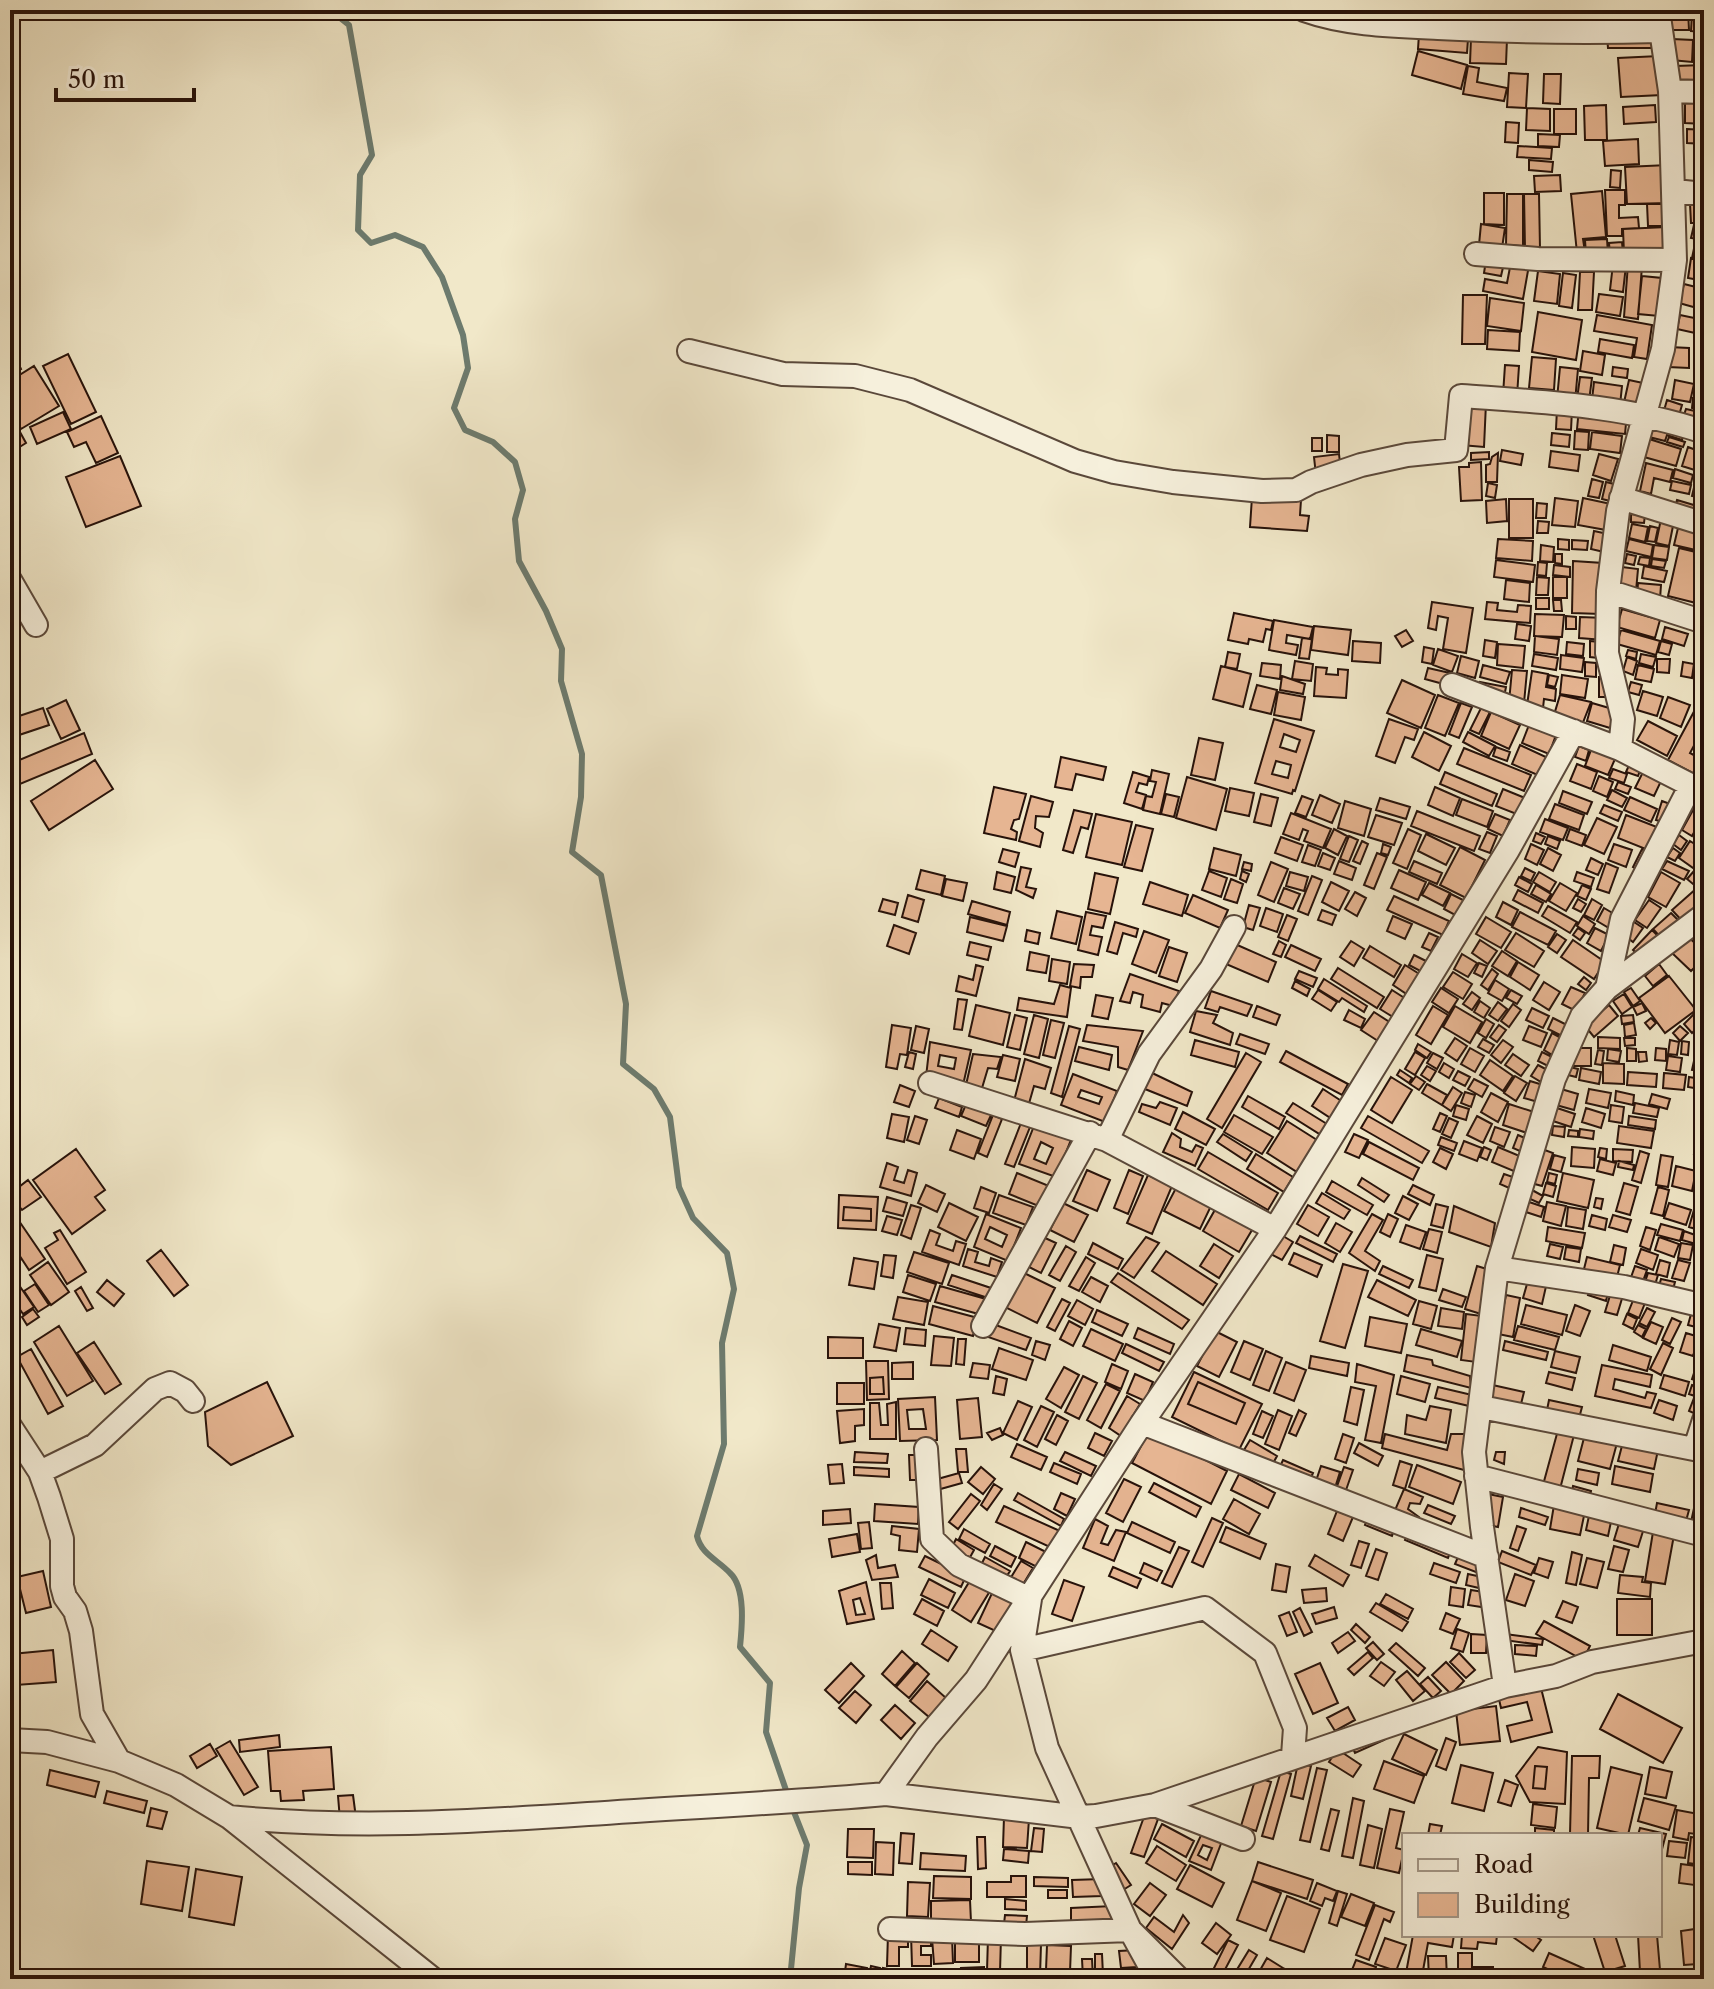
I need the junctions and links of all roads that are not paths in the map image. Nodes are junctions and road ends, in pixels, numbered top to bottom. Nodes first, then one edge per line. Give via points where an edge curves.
1 (1304, 10) edge
2 (1659, 21) edge
3 (1670, 91) junction
4 (1704, 92) edge
5 (1675, 191) junction
6 (1704, 194) edge
7 (1476, 254) dead end
8 (1675, 260) junction
9 (689, 351) dead end
10 (1643, 414) junction
11 (1704, 432) edge
12 (1621, 498) junction
13 (1704, 524) edge
14 (10, 580) edge
15 (1608, 591) junction
16 (1704, 622) edge
17 (36, 625) dead end
18 (1452, 685) dead end
19 (1574, 731) junction
20 (1620, 749) junction
21 (1698, 788) edge
22 (1704, 915) edge
23 (1234, 927) dead end
24 (1607, 988) junction
25 (930, 1083) dead end
26 (1098, 1137) junction
27 (1275, 1229) junction
28 (1497, 1268) junction
29 (1704, 1306) edge
30 (983, 1326) dead end
31 (193, 1401) dead end
32 (1481, 1407) junction
33 (1704, 1420) edge
34 (1142, 1423) junction
35 (10, 1426) edge
36 (926, 1449) dead end
37 (1699, 1450) edge
38 (40, 1472) junction
39 (1476, 1476) junction
40 (1704, 1535) edge
41 (1487, 1557) junction
42 (1030, 1599) junction
43 (1704, 1642) edge
44 (1022, 1650) junction
45 (1704, 1656) edge
46 (1505, 1686) junction
47 (92, 1714) junction
48 (10, 1740) edge
49 (71, 1748) junction
50 (1293, 1756) junction
51 (119, 1761) junction
52 (886, 1794) junction
53 (1155, 1805) junction
54 (229, 1817) junction
55 (1080, 1817) junction
56 (1243, 1839) dead end
57 (890, 1929) dead end
58 (1130, 1930) junction
59 (1168, 1978) edge
60 (433, 1979) edge

1 - 2 street via 1385,26 1534,34
2 - 3 street
3 - 4 street
3 - 5 street
5 - 6 street
5 - 8 street
7 - 8 street
8 - 10 street via 1663,349
9 - 10 street via 783,374 855,376 910,390 1075,461 1114,472 1262,491 1296,490 1361,465 1456,450 1461,396 1576,403
10 - 11 street
10 - 12 street
12 - 13 street
12 - 15 street
14 - 17 street
15 - 16 street
15 - 20 street via 1607,653 1623,719
18 - 19 street
19 - 20 street
19 - 27 street via 1508,850
20 - 21 street
21 - 24 street via 1622,919
22 - 24 street
23 - 26 street
24 - 28 street via 1582,1016 1554,1079
25 - 26 street
26 - 27 street
26 - 30 street
27 - 34 street
28 - 29 street
28 - 32 street
31 - 38 street via 170,1383 155,1389 95,1445
32 - 37 street
32 - 39 street
33 - 37 street
34 - 41 street
34 - 42 street
35 - 38 street
36 - 42 street via 932,1539 959,1565
38 - 47 street via 62,1539 62,1586 81,1631
39 - 40 street
39 - 41 street
41 - 46 street
42 - 44 street
42 - 52 street via 976,1680
43 - 45 street
43 - 46 street via 1592,1662
44 - 50 street via 1205,1608 1265,1653 1295,1728
44 - 55 street via 1047,1748
46 - 50 street
47 - 49 street
47 - 51 street
48 - 49 street
49 - 51 street
50 - 53 street
51 - 54 street via 176,1785
52 - 54 street via 449,1823
52 - 55 street
53 - 55 street
53 - 56 street
54 - 60 street
55 - 58 street
57 - 58 street via 1025,1934
58 - 59 street

